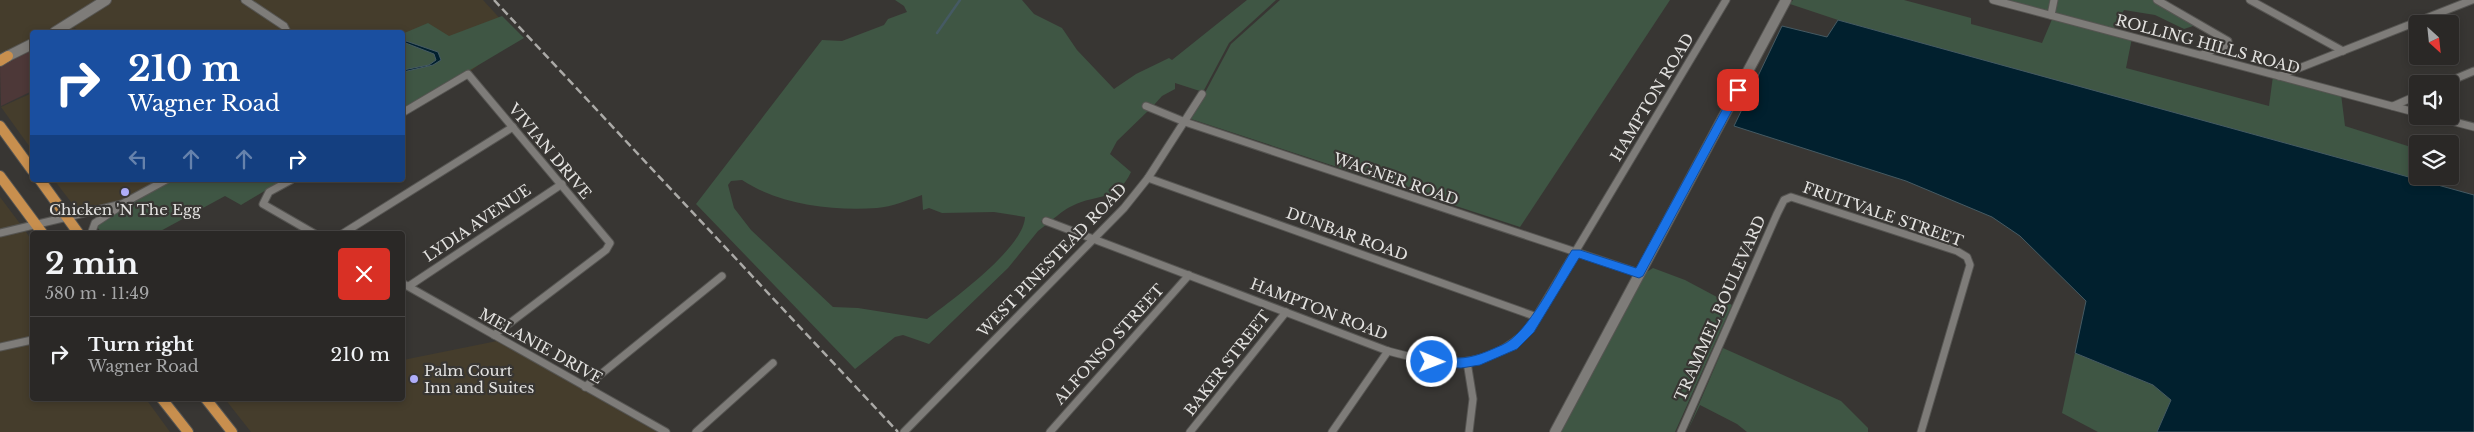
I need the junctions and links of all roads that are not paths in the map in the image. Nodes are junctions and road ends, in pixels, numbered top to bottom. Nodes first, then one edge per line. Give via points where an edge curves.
1 (106, 0) edge
2 (245, 0) edge
3 (1726, 0) edge
4 (1786, 0) edge
5 (1993, 0) edge
6 (2054, 0) edge
7 (2157, 0) edge
8 (2174, 0) edge
9 (2250, 0) edge
10 (2472, 0) edge
11 (2165, 3) junction
12 (2051, 15) junction
13 (58, 30) edge
14 (286, 30) edge
15 (30, 45) edge
16 (2343, 51) junction
17 (2201, 55) junction
18 (4, 58) edge
19 (2474, 71) edge
20 (2279, 76) junction
21 (2459, 77) edge
22 (1202, 94) dead end
23 (2409, 99) edge
24 (1146, 106) dead end
25 (2393, 106) junction
26 (2409, 110) edge
27 (405, 111) edge
28 (1185, 122) junction
29 (2459, 123) edge
30 (0, 126) edge
31 (513, 126) junction
32 (2474, 127) edge
33 (0, 140) edge
34 (13, 142) junction
35 (30, 167) edge
36 (0, 176) edge
37 (1148, 178) junction
38 (41, 182) edge
39 (162, 182) edge
40 (287, 182) edge
41 (562, 184) junction
42 (1787, 198) joint
43 (122, 204) junction
44 (64, 216) junction
45 (1046, 220) dead end
46 (36, 222) junction
47 (41, 231) edge
48 (76, 231) edge
49 (92, 231) edge
50 (310, 231) edge
51 (347, 231) edge
52 (0, 233) edge
53 (1094, 239) junction
54 (1576, 252) junction
55 (1639, 273) junction
56 (1189, 275) junction
57 (722, 276) dead end
58 (406, 284) edge
59 (1286, 312) junction
60 (1537, 317) junction
61 (494, 335) junction
62 (30, 340) edge
63 (0, 346) edge
64 (1388, 351) junction
65 (1467, 362) junction
66 (773, 364) dead end
67 (585, 387) junction
68 (164, 401) edge
69 (208, 401) edge
70 (188, 432) edge
71 (232, 432) edge
72 (666, 432) edge
73 (696, 432) edge
74 (904, 432) edge
75 (1050, 432) edge
76 (1190, 432) edge
77 (1332, 432) edge
78 (1469, 432) edge
79 (1555, 432) edge
80 (1681, 432) edge
81 (1921, 432) edge

1 - 13 street
2 - 14 street
3 - 54 street, HAMPTON ROAD
4 - 55 street
5 - 12 street, ROLLING HILLS ROAD
6 - 12 street
7 - 11 street
8 - 11 street
9 - 16 street
10 - 16 street
11 - 17 street via 2228,41 2228,45
12 - 17 street, ROLLING HILLS ROAD
15 - 18 street
16 - 20 street
17 - 20 street, ROLLING HILLS ROAD
19 - 21 street
20 - 25 street, ROLLING HILLS ROAD
22 - 28 street, WEST PINESTEAD ROAD
23 - 25 street
24 - 28 street, WAGNER ROAD
25 - 26 street, ROLLING HILLS ROAD
27 - 31 street, VIVIAN DRIVE via 468,74
28 - 37 street, WEST PINESTEAD ROAD
28 - 54 street, WAGNER ROAD
29 - 32 street
30 - 34 main road
31 - 41 street, VIVIAN DRIVE
31 - 51 street
33 - 34 main road
34 - 35 main road
36 - 46 main road
37 - 53 street, WEST PINESTEAD ROAD
37 - 60 street, DUNBAR ROAD
38 - 44 main road
39 - 43 street
40 - 50 street via 264,197 264,205
41 - 58 street, LYDIA AVENUE
41 - 61 street, VIVIAN DRIVE via 604,234 610,246
42 - 80 street, TRAMMEL BOULEVARD via 1777,214
42 - 81 street, FRUITVALE STREET via 1796,198 1957,251 1968,260 1970,265
43 - 44 street
43 - 49 street via 101,217
44 - 46 street
44 - 48 main road
45 - 53 street, HAMPTON ROAD
46 - 47 main road
46 - 52 street
53 - 56 street, HAMPTON ROAD
53 - 74 street, WEST PINESTEAD ROAD
54 - 55 street, WAGNER ROAD
54 - 60 street, HAMPTON ROAD
55 - 79 street
56 - 59 street, HAMPTON ROAD
56 - 75 street, ALFONSO STREET
57 - 67 street
58 - 61 street, MELANIE DRIVE
59 - 64 street, HAMPTON ROAD
59 - 76 street, BAKER STREET
60 - 65 street, HAMPTON ROAD via 1526,334 1512,346 1492,356
61 - 67 street, MELANIE DRIVE
62 - 63 street
64 - 65 street, HAMPTON ROAD via 1432,362
64 - 77 street
65 - 78 street via 1473,399
66 - 73 street
67 - 72 street, MELANIE DRIVE
68 - 70 main road
69 - 71 main road

